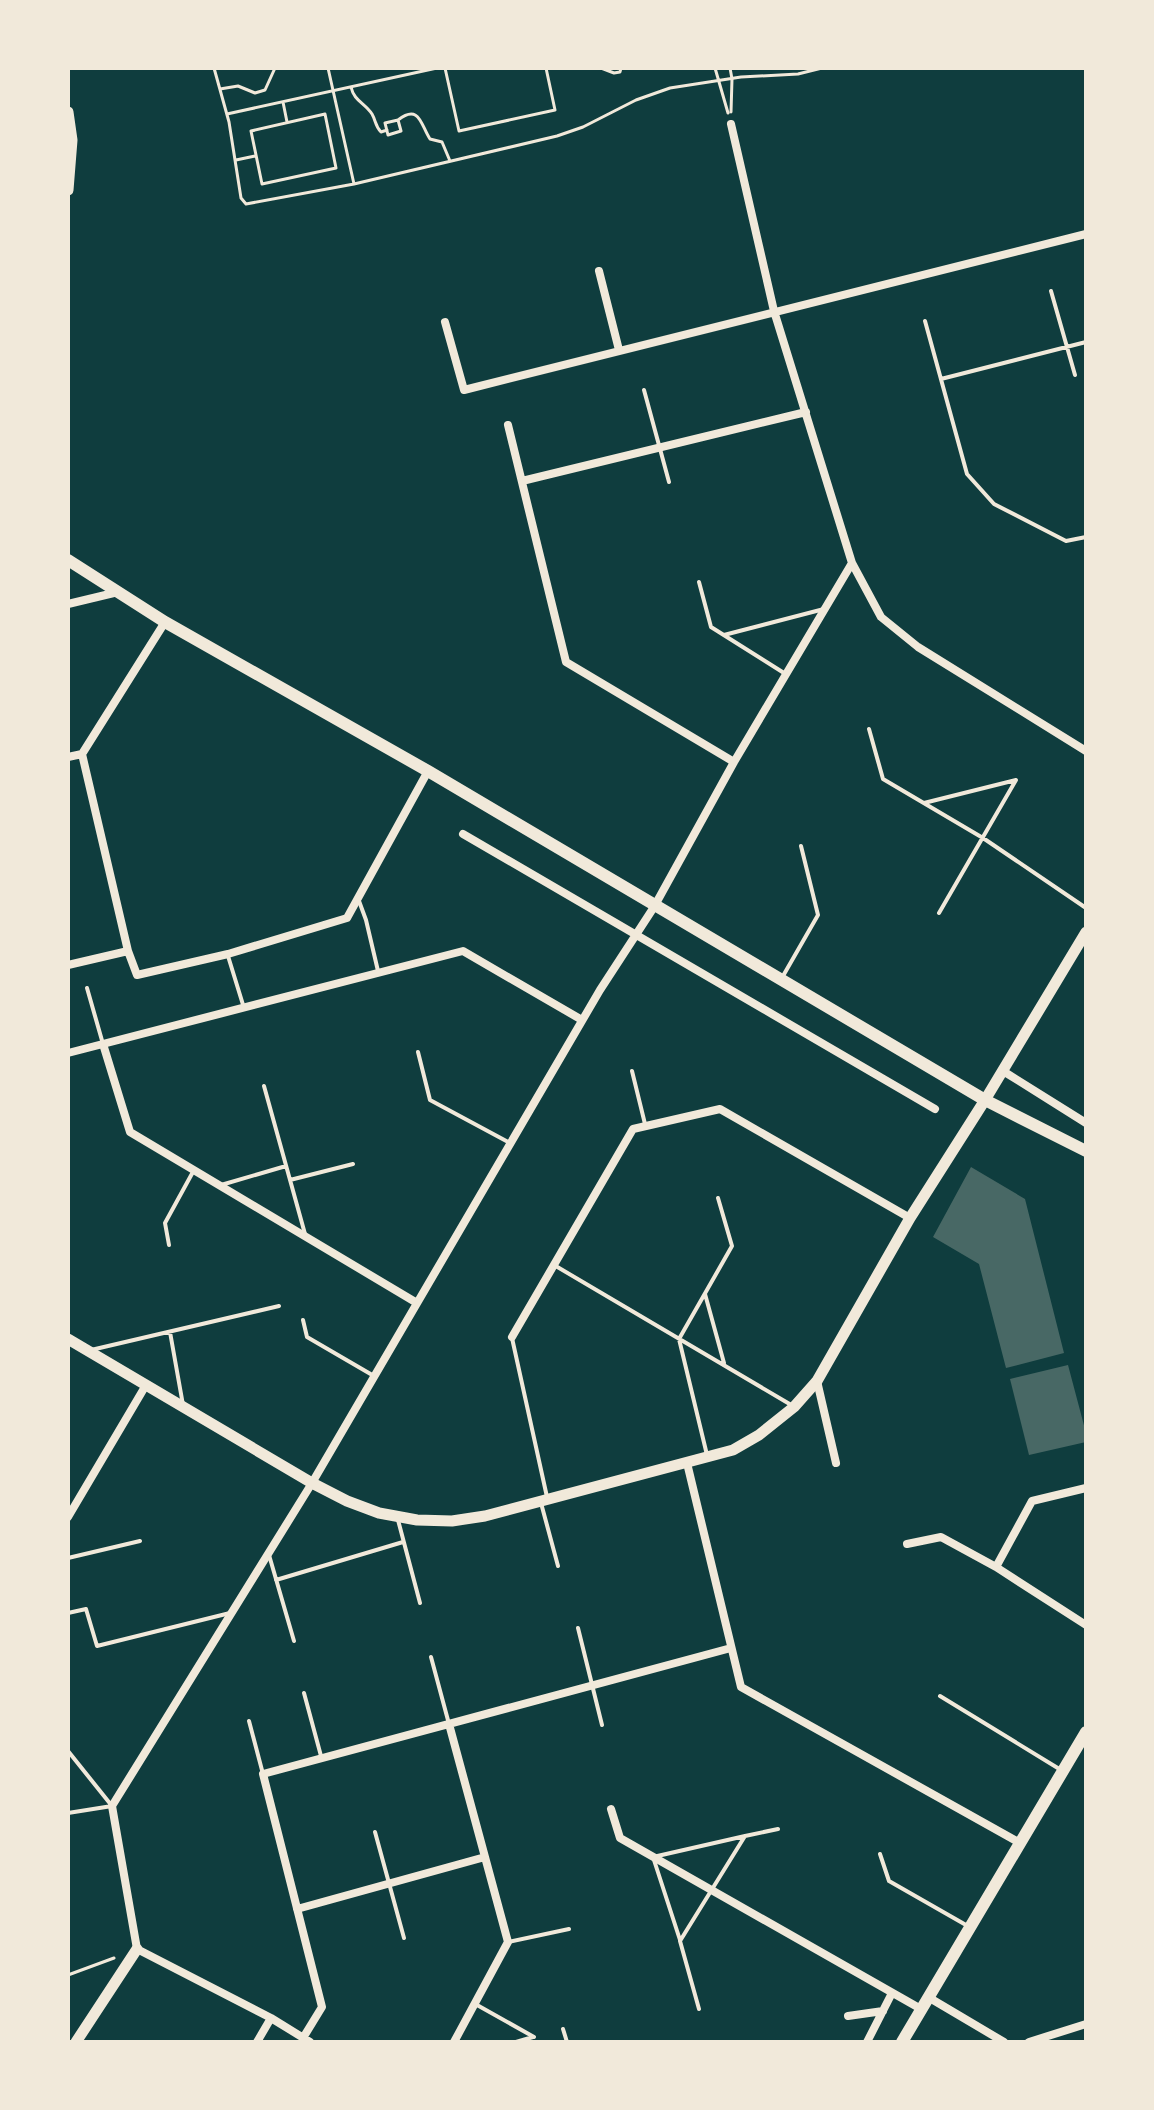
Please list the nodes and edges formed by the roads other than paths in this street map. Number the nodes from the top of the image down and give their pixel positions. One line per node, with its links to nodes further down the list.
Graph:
1 (68, 112): 3 (street)
2 (731, 124): 7 (street)
3 (68, 190)
4 (1086, 234): 7 (street)
5 (599, 271): 12 (street)
6 (1051, 291): 11 (lane)
7 (774, 311): 12 (street); 16 (street)
8 (925, 321): 14 (lane)
9 (445, 322): 12 (street)
10 (1086, 342): 11 (lane)
11 (1067, 347): 13 (lane); 14 (lane)
12 (619, 350)
13 (1075, 375)
14 (940, 379): 21 (lane)
15 (644, 390): 18 (lane)
16 (806, 412): 18 (street); 23 (street)
17 (508, 425): 19 (street)
18 (660, 446): 19 (street); 20 (lane)
19 (522, 481): 35 (street)
20 (669, 482)
21 (1086, 537)
22 (68, 560): 25 (main road)
23 (852, 563): 27 (street); 32 (street)
24 (699, 582): 29 (lane)
25 (118, 592): 26 (street); 28 (main road)
26 (68, 604)
27 (826, 608): 29 (lane); 30 (street)
28 (165, 622): 33 (street); 36 (main road)
29 (724, 635): 30 (lane)
30 (786, 675): 35 (street)
31 (869, 729): 37 (lane)
32 (1086, 751)
33 (82, 754): 34 (street); 47 (street)
34 (68, 757)
35 (734, 762): 42 (street)
36 (428, 771): 41 (street); 42 (main road)
37 (924, 803): 39 (lane); 39 (lane)
38 (463, 834): 46 (street)
39 (983, 838): 43 (lane); 44 (lane)
40 (801, 846): 51 (lane)
41 (358, 898): 48 (street); 50 (lane)
42 (654, 907): 46 (street); 51 (main road)
43 (1086, 908)
44 (939, 913)
45 (1086, 932): 59 (street)
46 (636, 934): 54 (street); 62 (street)
47 (128, 951): 48 (street); 49 (street)
48 (228, 954): 53 (lane)
49 (68, 965)
50 (378, 971): 53 (street); 54 (street)
51 (781, 979): 61 (main road)
52 (87, 988): 55 (lane)
53 (244, 1008): 55 (street)
54 (582, 1020): 65 (street)
55 (103, 1044): 57 (street); 69 (street)
56 (418, 1052): 65 (lane)
57 (68, 1053)
58 (632, 1071): 64 (lane)
59 (1003, 1071): 61 (street); 63 (street)
60 (264, 1086): 68 (lane)
61 (985, 1100): 66 (main road); 73 (street)
62 (935, 1109)
63 (1086, 1123)
64 (646, 1126): 73 (street); 76 (street)
65 (510, 1143): 78 (street)
66 (1086, 1151)
67 (353, 1164): 70 (lane)
68 (286, 1166): 70 (lane); 71 (lane)
69 (194, 1170): 71 (street); 75 (lane)
70 (290, 1180): 74 (lane)
71 (221, 1185): 74 (street)
72 (718, 1198): 77 (lane)
73 (910, 1218): 88 (street)
74 (305, 1237): 78 (street)
75 (169, 1245)
76 (554, 1265): 82 (street); 84 (lane)
77 (704, 1294): 84 (lane); 86 (lane)
78 (417, 1303): 87 (street)
79 (279, 1306): 81 (lane)
80 (303, 1320): 87 (lane)
81 (170, 1332): 85 (lane); 91 (lane)
82 (512, 1337): 97 (lane)
83 (68, 1339): 85 (street)
84 (679, 1339): 86 (lane); 92 (lane)
85 (88, 1351): 89 (street)
86 (724, 1365): 90 (lane)
87 (374, 1376): 95 (street)
88 (817, 1381): 90 (street); 94 (street)
89 (146, 1385): 91 (street); 98 (street)
90 (794, 1407): 92 (street)
91 (184, 1408): 95 (street)
92 (708, 1457): 93 (street)
93 (687, 1463): 97 (street); 114 (street)
94 (836, 1463)
95 (312, 1483): 99 (street); 103 (street)
96 (1086, 1488): 106 (street)
97 (544, 1500): 99 (street); 105 (lane)
98 (69, 1513)
99 (397, 1516): 101 (lane)
100 (140, 1541): 104 (lane)
101 (403, 1542): 107 (lane); 108 (lane)
102 (907, 1544): 106 (street)
103 (268, 1553): 107 (lane); 110 (street)
104 (68, 1558)
105 (558, 1566)
106 (996, 1567): 111 (street)
107 (276, 1580): 113 (lane)
108 (420, 1603)
109 (68, 1613): 110 (lane)
110 (232, 1613): 127 (street)
111 (1086, 1625)
112 (578, 1628): 116 (lane)
113 (294, 1641)
114 (731, 1648): 116 (street); 133 (street)
115 (431, 1657): 120 (lane)
116 (593, 1685): 120 (street); 121 (lane)
117 (304, 1693): 124 (lane)
118 (940, 1696): 125 (lane)
119 (249, 1721): 126 (lane)
120 (449, 1724): 124 (street); 135 (street)
121 (602, 1725)
122 (1086, 1732): 125 (main road)
123 (68, 1751): 127 (lane)
124 (322, 1758): 126 (street)
125 (1063, 1771): 133 (main road)
126 (263, 1774): 139 (street)
127 (112, 1806): 129 (lane); 145 (street)
128 (611, 1809): 136 (street)
129 (68, 1813)
130 (778, 1829): 132 (lane)
131 (375, 1832): 137 (lane)
132 (745, 1836): 136 (lane); 138 (lane)
133 (1020, 1843): 140 (main road)
134 (880, 1854): 140 (lane)
135 (485, 1857): 137 (street); 144 (street)
136 (653, 1857): 138 (street); 143 (lane)
137 (390, 1883): 139 (street); 142 (lane)
138 (713, 1891): 143 (lane); 146 (street)
139 (297, 1909): 156 (street)
140 (970, 1927): 147 (main road)
141 (569, 1929): 144 (lane)
142 (404, 1938)
143 (680, 1941): 149 (lane)
144 (508, 1942): 148 (street)
145 (137, 1949): 153 (street); 157 (street)
146 (892, 1993): 150 (street); 151 (street)
147 (928, 1997): 150 (main road); 164 (street)
148 (475, 2004): 159 (street); 160 (lane)
149 (699, 2009)
150 (921, 2009): 163 (main road)
151 (883, 2011): 152 (street); 162 (street)
152 (848, 2016)
153 (271, 2018): 156 (street); 158 (street)
154 (1086, 2024): 165 (street)
155 (563, 2029): 161 (lane)
156 (306, 2040)
157 (76, 2042)
158 (257, 2042)
159 (454, 2042)
160 (516, 2042)
161 (567, 2042)
162 (867, 2042)
163 (902, 2042)
164 (1004, 2042)
165 (1029, 2042)

